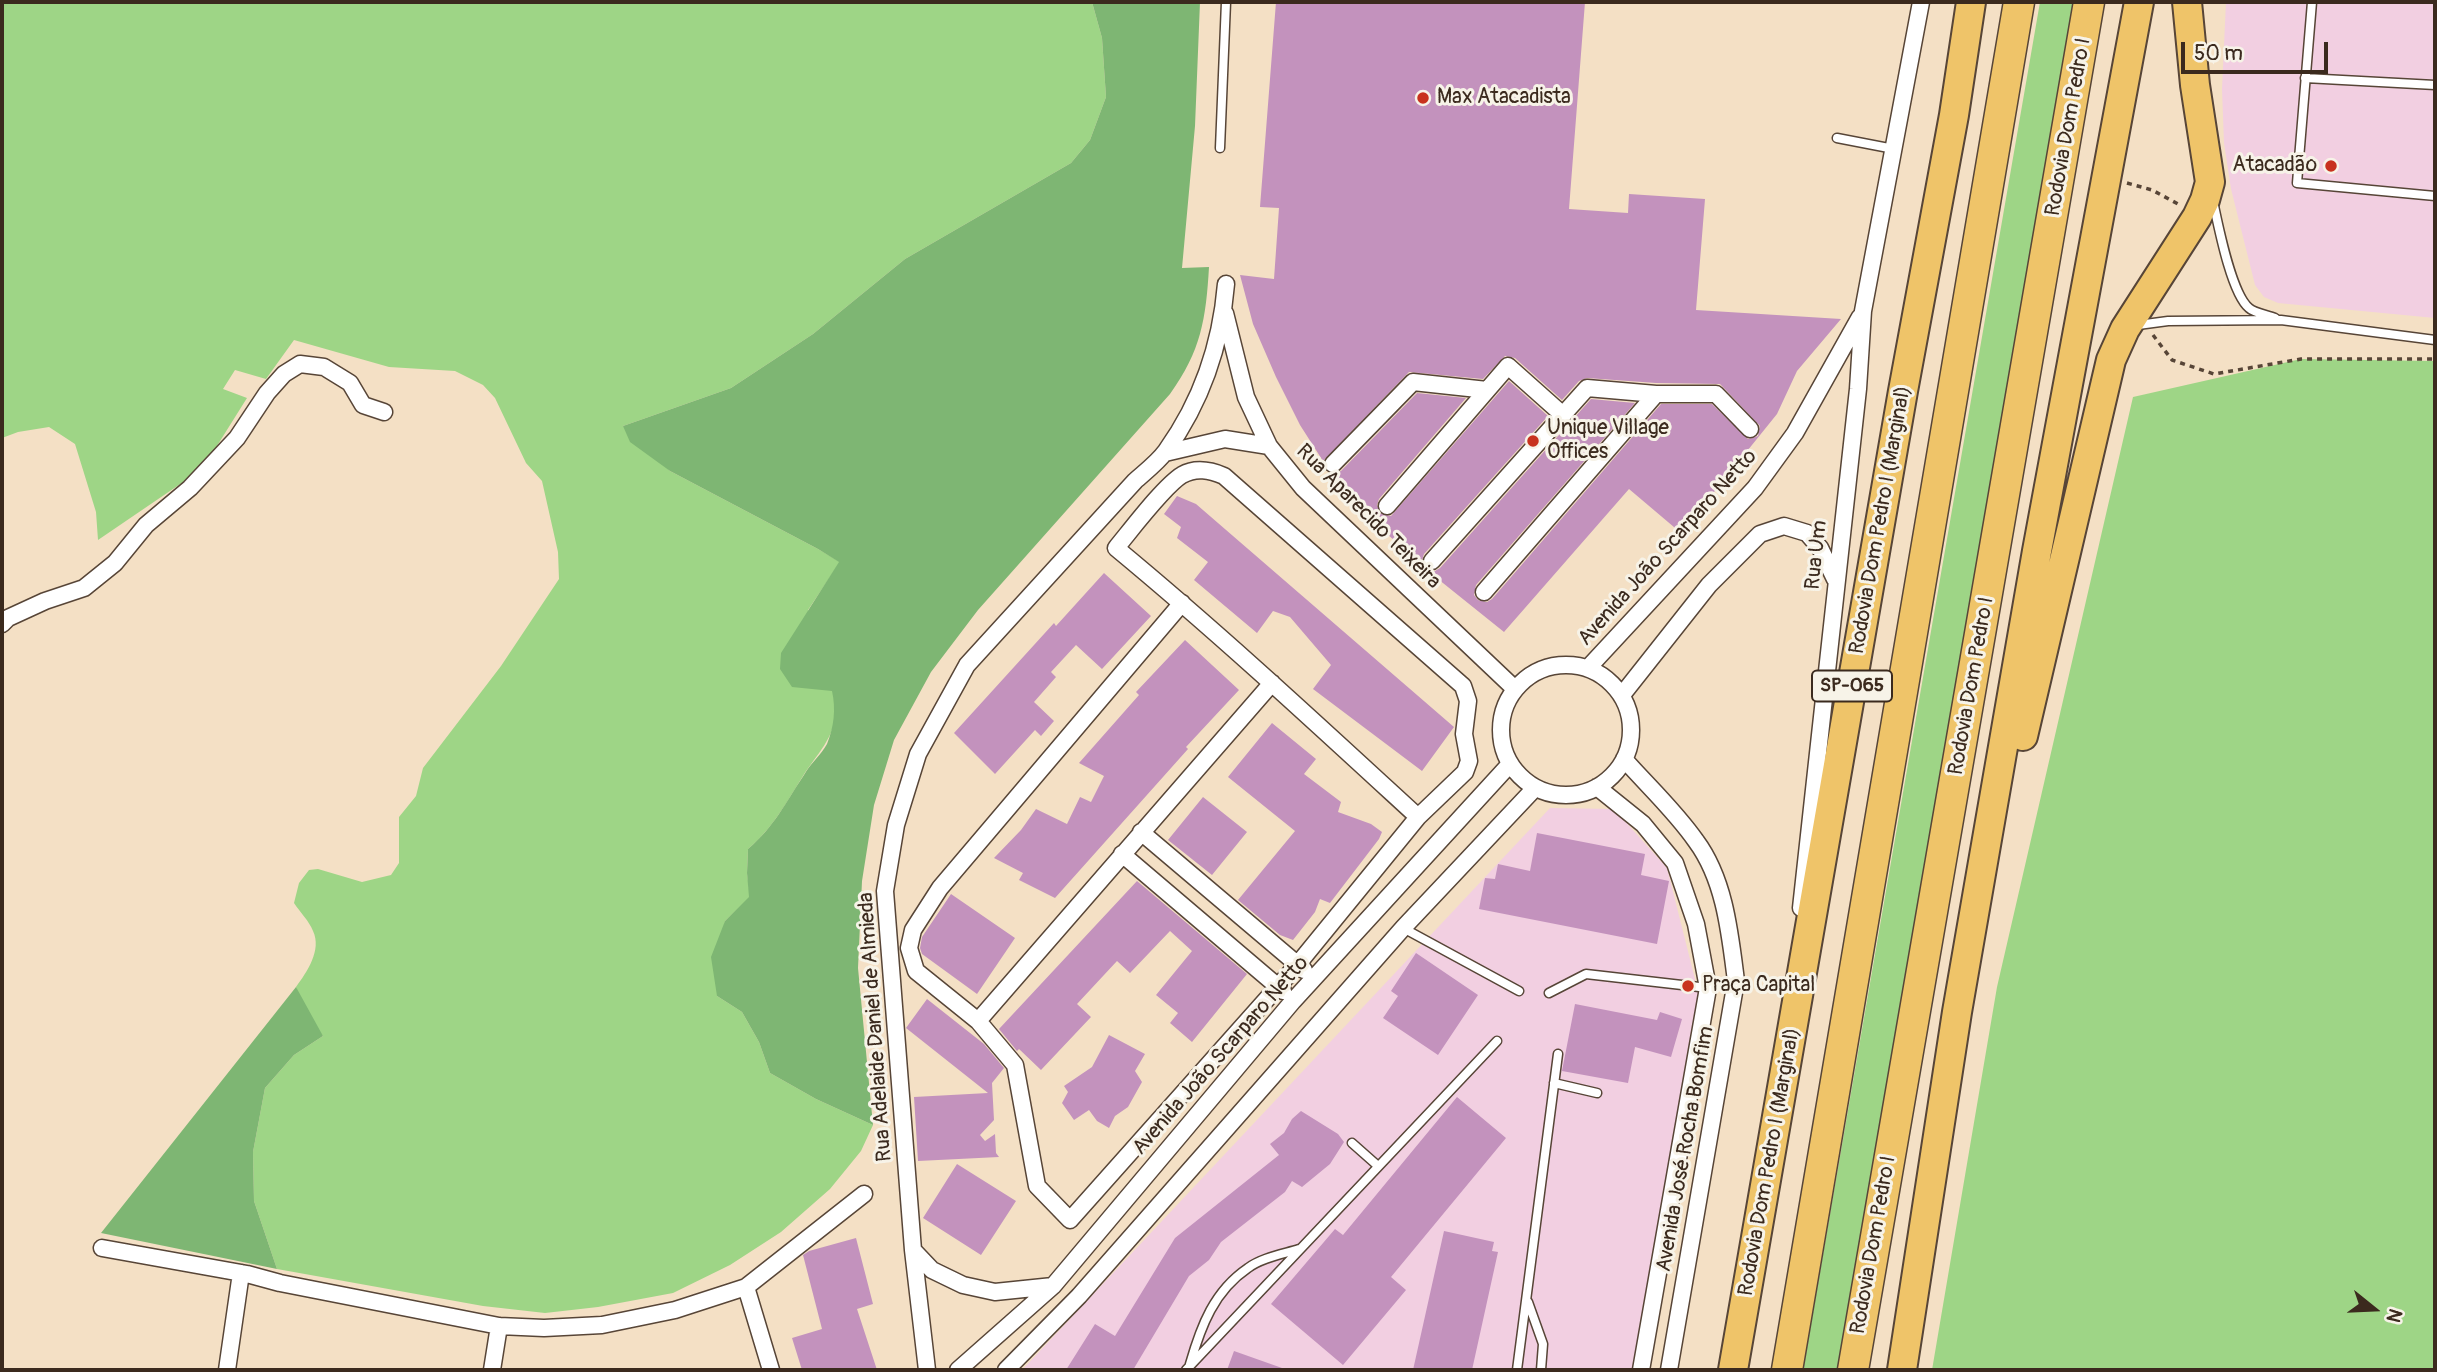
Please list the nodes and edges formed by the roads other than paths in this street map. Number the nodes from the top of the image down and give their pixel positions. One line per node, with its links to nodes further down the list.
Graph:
1 (1226, 2): 12 (lane)
2 (1921, 2): 13 (street, Rua Um)
3 (1971, 2): 61 (highway, Rodovia Dom Pedro I (Marginal) / SP-065)
4 (2019, 2): 85 (highway, SP-065)
5 (2089, 2): 86 (highway, Rodovia Dom Pedro I)
6 (2139, 2): 55 (highway)
7 (2188, 2): 14 (highway)
8 (2312, 2): 9 (lane)
9 (2305, 78): 10 (lane); 15 (lane)
10 (2435, 85)
11 (1837, 138): 13 (lane)
12 (1220, 148)
13 (1894, 149): 18 (street, Rua Um)
14 (2210, 182): 19 (lane); 20 (highway)
15 (2435, 196)
16 (1226, 284): 17 (street, Rua Adelaide Daniel de Almieda)
17 (1224, 307): 27 (street, Rua Aparecido Teixeira); 28 (street, Rua Adelaide Daniel de Almieda)
18 (1863, 311): 32 (street, Rua Um); 36 (street, Avenida João Scarparo Netto)
19 (2281, 320): 20 (lane); 21 (lane)
20 (2136, 326): 55 (highway)
21 (2433, 339)
22 (1488, 390): 25 (street); 29 (street); 30 (street)
23 (1656, 394): 25 (street); 26 (street); 33 (street)
24 (384, 412): 35 (street)
25 (1563, 415): 31 (street)
26 (1750, 429)
27 (1269, 446): 28 (street); 38 (street, Rua Aparecido Teixeira)
28 (1165, 453): 67 (street, Rua Adelaide Daniel de Almieda)
29 (1333, 464)
30 (1387, 506)
31 (1432, 561)
32 (1836, 580): 39 (street); 61 (street, Rua Um)
33 (1484, 592)
34 (1182, 603): 37 (street); 44 (street); 56 (street)
35 (2, 624)
36 (1588, 668): 38 (street); 39 (street)
37 (1272, 683): 44 (street); 45 (street)
38 (1515, 689): 41 (street)
39 (1622, 695): 40 (street)
40 (1624, 759): 42 (street); 83 (street, Avenida José Rocha Bomfim)
41 (1510, 764): 43 (street); 49 (street, Avenida João Scarparo Netto)
42 (1597, 787): 43 (street); 51 (street, Avenida José Rocha Bomfim)
43 (1535, 788): 47 (street)
44 (1418, 817): 48 (street)
45 (1141, 832): 46 (street); 48 (street)
46 (1122, 854): 50 (street); 56 (street)
47 (1403, 928): 52 (lane); 79 (street)
48 (1298, 964): 49 (street); 50 (street)
49 (1312, 980): 54 (street, Avenida João Scarparo Netto)
50 (1277, 985): 54 (street); 56 (street)
51 (1708, 988): 53 (lane); 82 (street, Avenida José Rocha Bomfim)
52 (1519, 991)
53 (1549, 993)
54 (1293, 1001): 69 (street, Avenida João Scarparo Netto)
55 (1957, 1012): 87 (highway)
56 (978, 1021)
57 (1497, 1041): 63 (lane)
58 (1558, 1054): 59 (lane)
59 (1554, 1083): 60 (lane); 71 (lane)
60 (1597, 1093)
61 (1778, 1117): 84 (highway, Rodovia Dom Pedro I (Marginal) / SP-065)
62 (1352, 1143): 63 (lane)
63 (1378, 1166): 66 (lane)
64 (864, 1194): 70 (street)
65 (102, 1248): 68 (street)
66 (1301, 1248): 73 (lane); 73 (lane)
67 (913, 1250): 69 (street); 77 (street, Rua Adelaide Daniel de Almieda)
68 (242, 1273): 72 (street); 74 (street)
69 (1053, 1286): 78 (street, Avenida João Scarparo Netto)
70 (746, 1287): 72 (street); 76 (street)
71 (1527, 1300): 80 (lane); 81 (lane)
72 (499, 1326): 75 (street)
73 (1187, 1368)
74 (227, 1370)
75 (492, 1370)
76 (771, 1370)
77 (927, 1370)
78 (958, 1370)
79 (1006, 1370)
80 (1517, 1370)
81 (1541, 1370)
82 (1641, 1370)
83 (1669, 1370)
84 (1733, 1370)
85 (1787, 1370)
86 (1853, 1370)
87 (1902, 1370)

